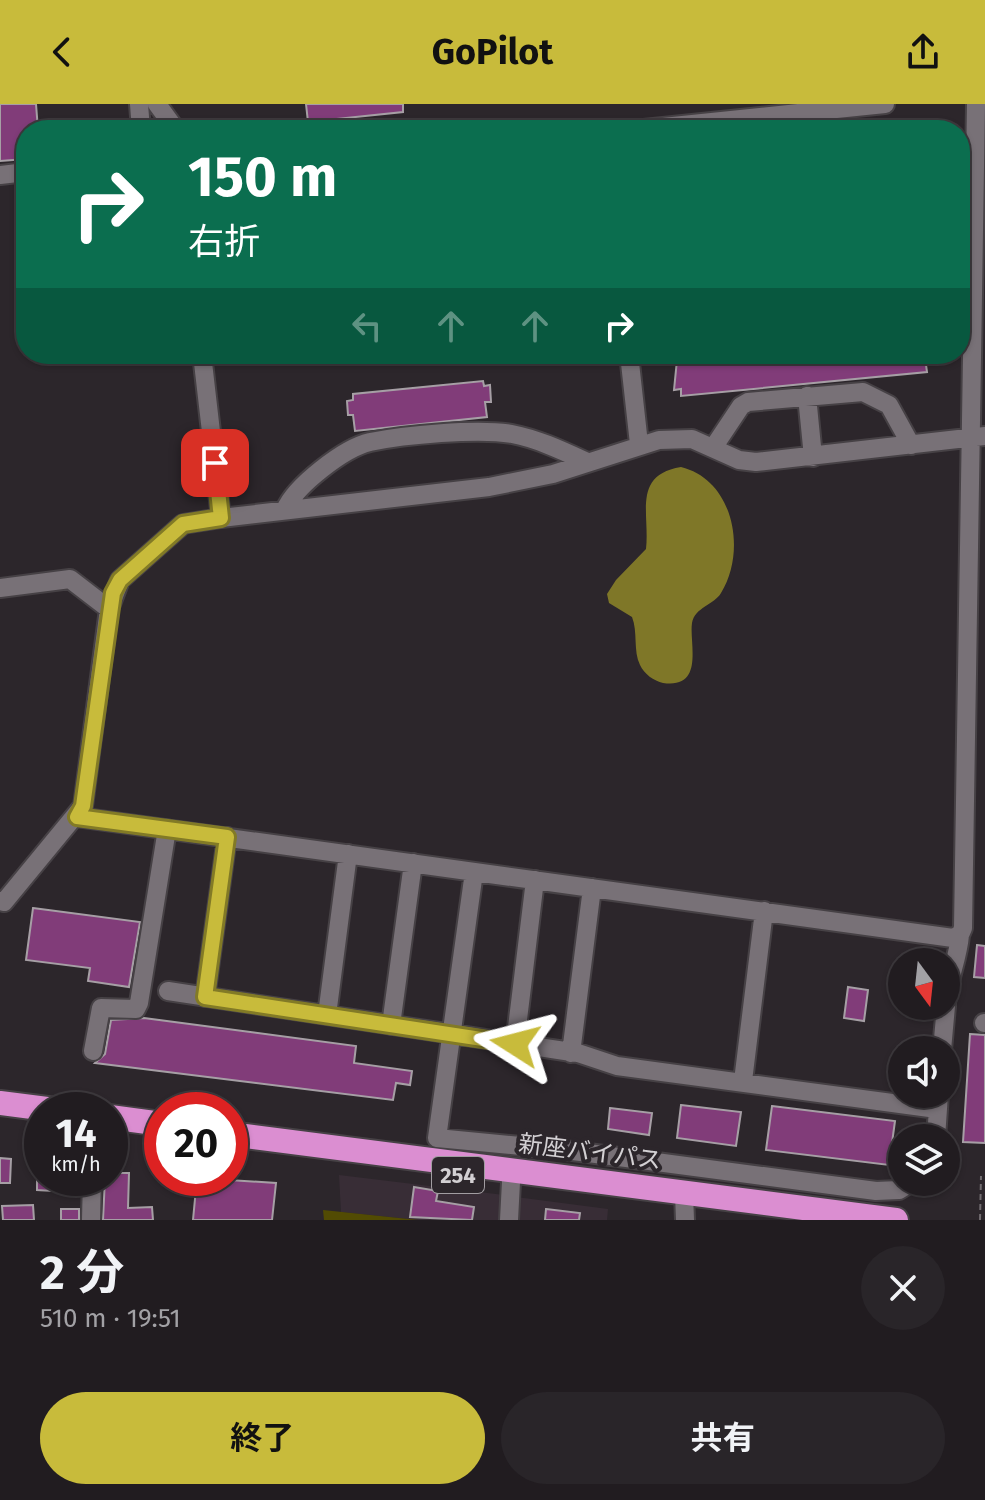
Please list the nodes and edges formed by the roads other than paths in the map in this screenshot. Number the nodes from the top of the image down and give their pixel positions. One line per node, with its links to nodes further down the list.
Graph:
1 (885, 104): 3 (street)
2 (976, 104): 4 (street)
3 (731, 120)
4 (970, 170)
5 (970, 309): 6 (street)
6 (979, 327): 10 (street)
7 (203, 364): 18 (street)
8 (630, 364): 11 (street)
9 (807, 396): 12 (street); 13 (street); 14 (street)
10 (978, 436): 12 (street); 16 (street)
11 (639, 444): 13 (street); 15 (street)
12 (911, 445): 14 (street)
13 (713, 448): 14 (street)
14 (813, 457)
15 (587, 462): 17 (street); 17 (street)
16 (978, 506): 31 (street)
17 (285, 510): 18 (street)
18 (221, 518): 20 (street)
19 (0, 588): 20 (street)
20 (109, 609): 21 (street)
21 (77, 817): 22 (street); 29 (street)
22 (167, 829): 23 (street); 39 (street)
23 (227, 837): 24 (street); 34 (street)
24 (348, 854): 25 (street); 35 (street)
25 (413, 863): 26 (street); 36 (street)
26 (474, 872): 27 (street); 37 (street)
27 (535, 880): 28 (street); 38 (street)
28 (592, 888): 30 (street); 40 (street)
29 (1, 903)
30 (764, 911): 31 (street); 41 (street)
31 (960, 935): 32 (street)
32 (959, 948)
33 (168, 991): 34 (street)
34 (205, 997): 35 (street)
35 (327, 1015): 36 (street)
36 (391, 1025): 37 (street)
37 (451, 1034): 38 (street); 50 (street)
38 (515, 1044): 40 (street)
39 (93, 1051)
40 (571, 1053): 41 (street)
41 (743, 1081): 42 (street)
42 (888, 1097)
43 (0, 1103): 44 (highway)
44 (24, 1106)
45 (0, 1118): 46 (highway)
46 (24, 1122)
47 (248, 1137): 52 (highway, 新座バイパス / 254)
48 (248, 1150): 49 (highway, 新座バイパス / 254)
49 (511, 1182): 52 (highway, 新座バイパス / 254); 54 (street)
50 (888, 1190)
51 (92, 1196): 53 (street)
52 (685, 1206): 55 (highway, 新座バイパス / 254); 56 (highway, 新座バイパス / 254)
53 (91, 1220)
54 (509, 1220)
55 (792, 1220)
56 (896, 1220)

